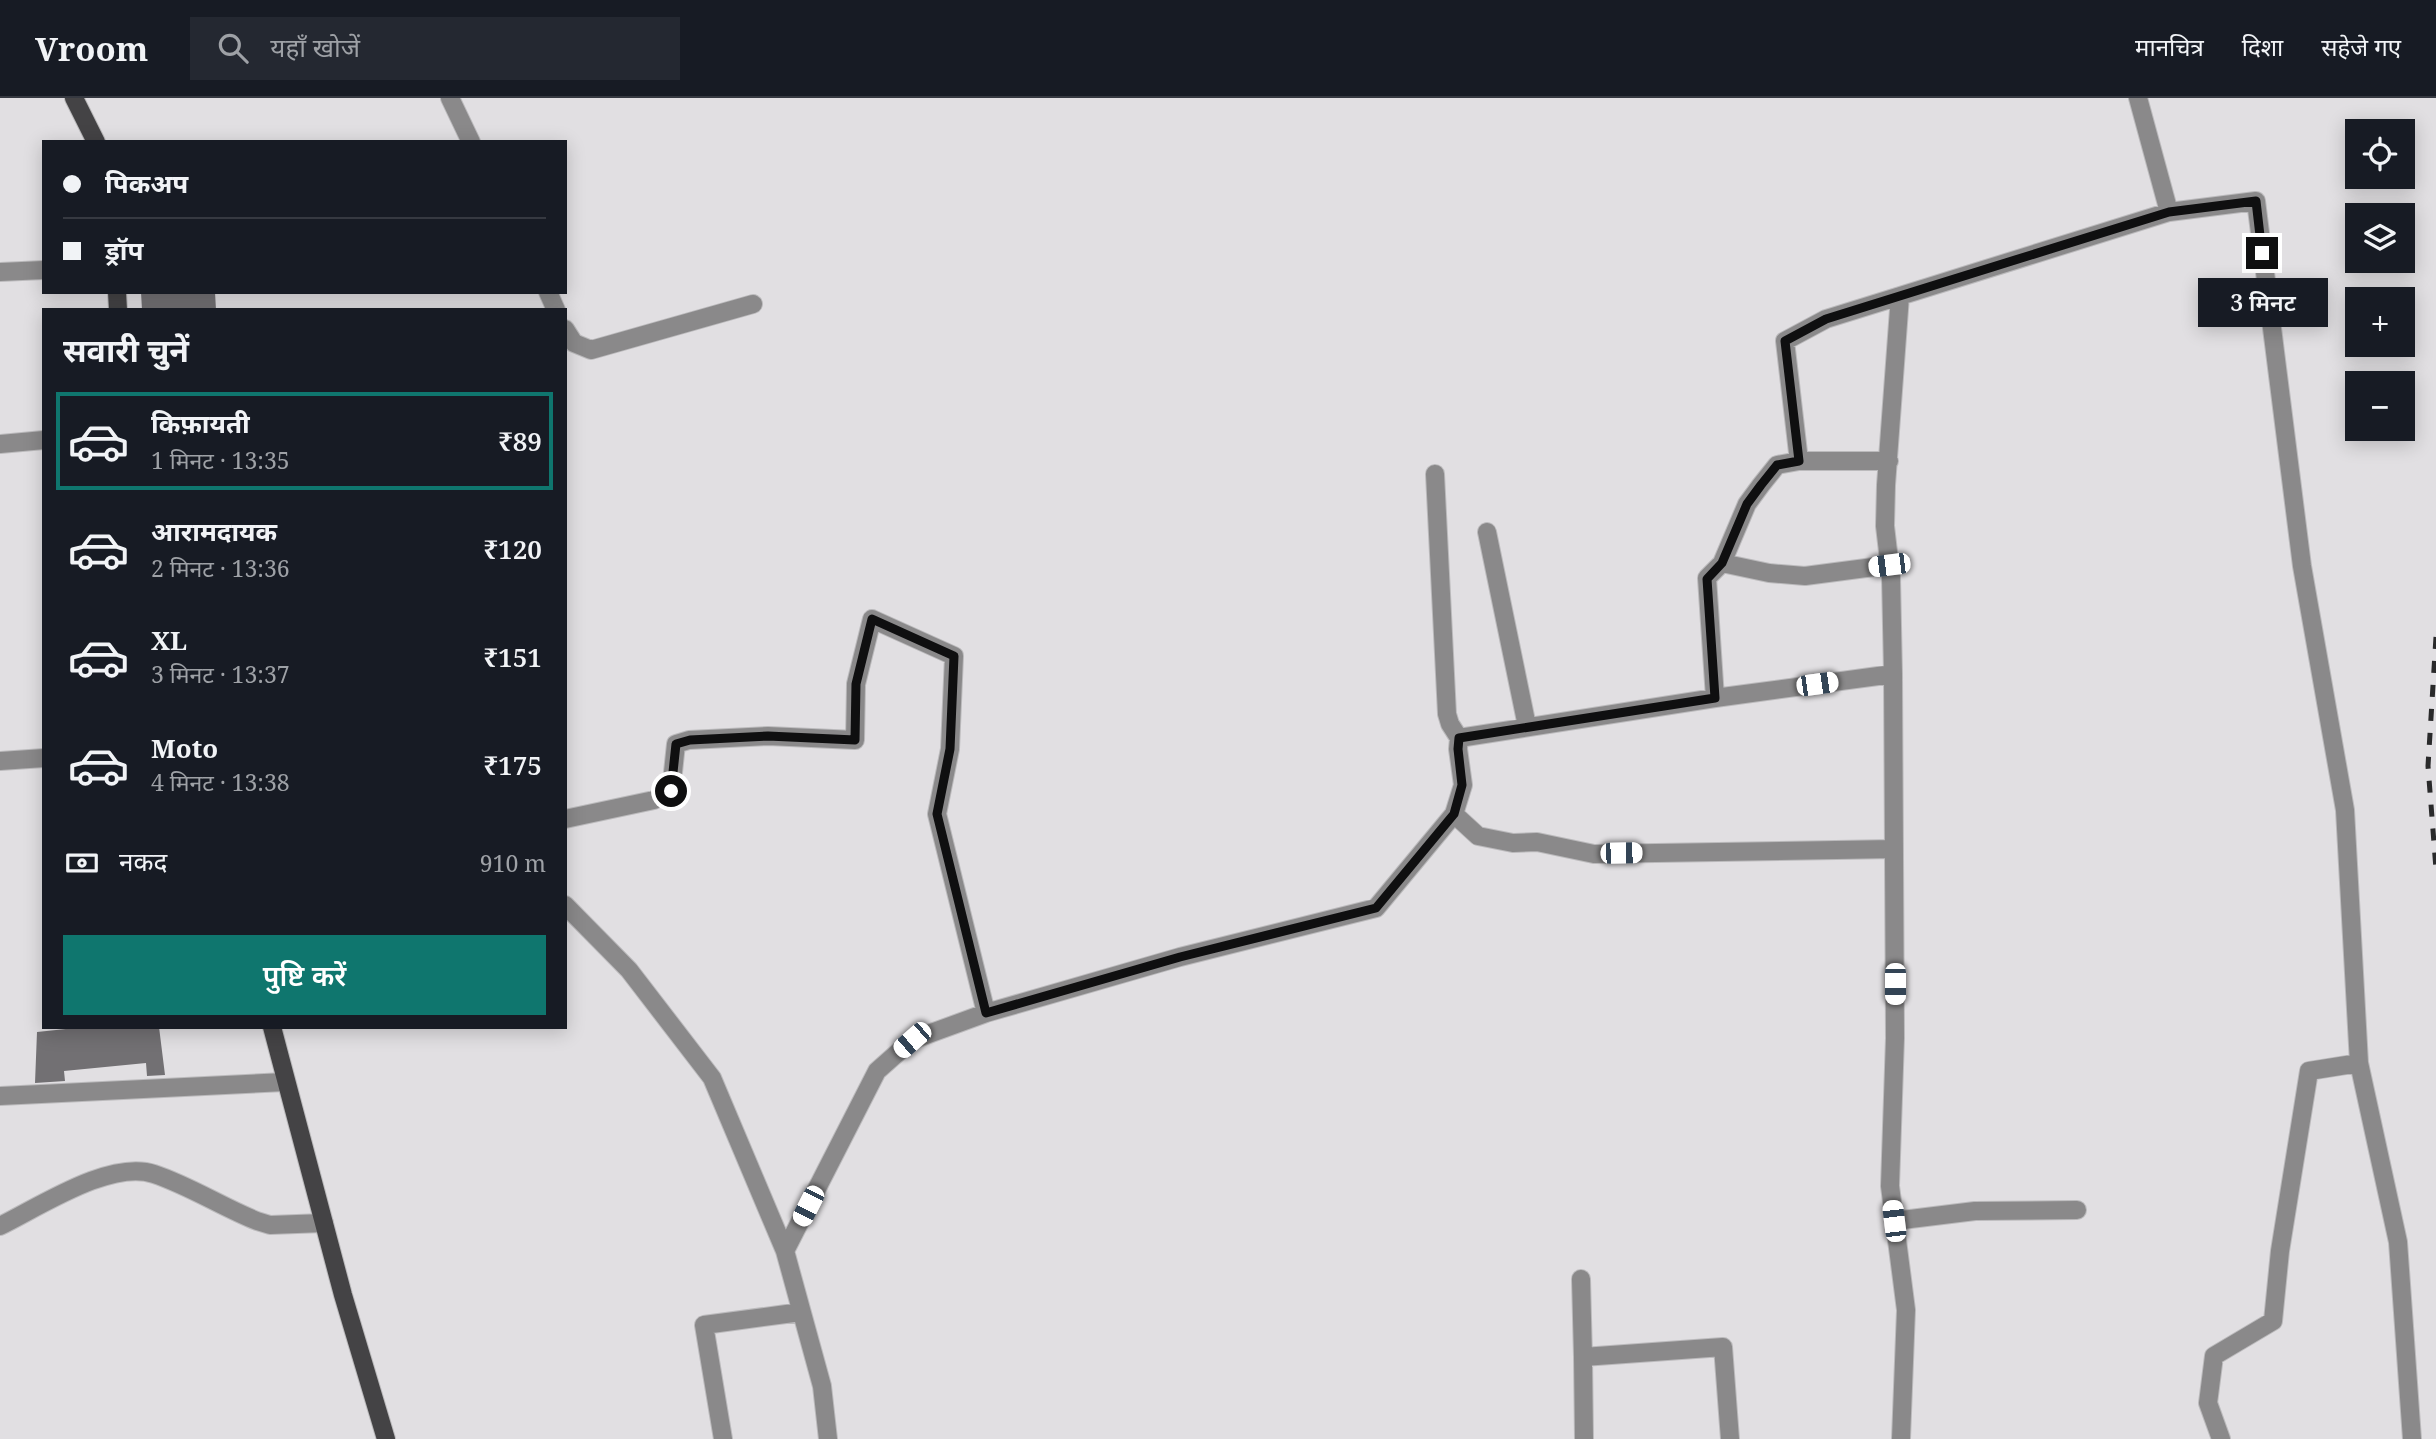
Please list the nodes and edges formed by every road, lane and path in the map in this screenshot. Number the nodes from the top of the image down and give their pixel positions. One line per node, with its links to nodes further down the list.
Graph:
1 (74, 98): 4 (main road)
2 (450, 98): 5 (street)
3 (2138, 98): 6 (street)
4 (95, 140)
5 (470, 140)
6 (2169, 212): 9 (street); 32 (street)
7 (42, 270): 8 (street)
8 (0, 272)
9 (1900, 296): 14 (street); 15 (street)
10 (753, 304): 11 (street)
11 (567, 332)
12 (42, 440): 13 (street)
13 (0, 444)
14 (1799, 461): 15 (street); 18 (street)
15 (1889, 461): 19 (street)
16 (1435, 474): 23 (street)
17 (1487, 532): 22 (street)
18 (1722, 563): 19 (street); 21 (street)
19 (1889, 565): 20 (street)
20 (1893, 674): 21 (street); 28 (street)
21 (1715, 698): 22 (street)
22 (1527, 726): 23 (street)
23 (1459, 738): 26 (street)
24 (42, 758): 25 (street)
25 (0, 761)
26 (1454, 814): 28 (street); 30 (street)
27 (567, 819): 30 (street)
28 (1894, 849): 36 (street)
29 (567, 907): 39 (street)
30 (986, 1013): 39 (street)
31 (272, 1029): 33 (main road)
32 (2358, 1063): 49 (street); 50 (street)
33 (285, 1082): 34 (street); 37 (main road)
34 (0, 1096)
35 (2077, 1210): 36 (street)
36 (1894, 1221): 48 (street)
37 (324, 1223): 38 (street); 43 (main road)
38 (0, 1226)
39 (785, 1251): 41 (street)
40 (1581, 1279): 42 (street)
41 (802, 1312): 44 (street); 45 (street)
42 (1583, 1357): 46 (street); 47 (street)
43 (386, 1439)
44 (723, 1439)
45 (828, 1439)
46 (1584, 1439)
47 (1730, 1439)
48 (1901, 1439)
49 (2221, 1439)
50 (2412, 1439)

